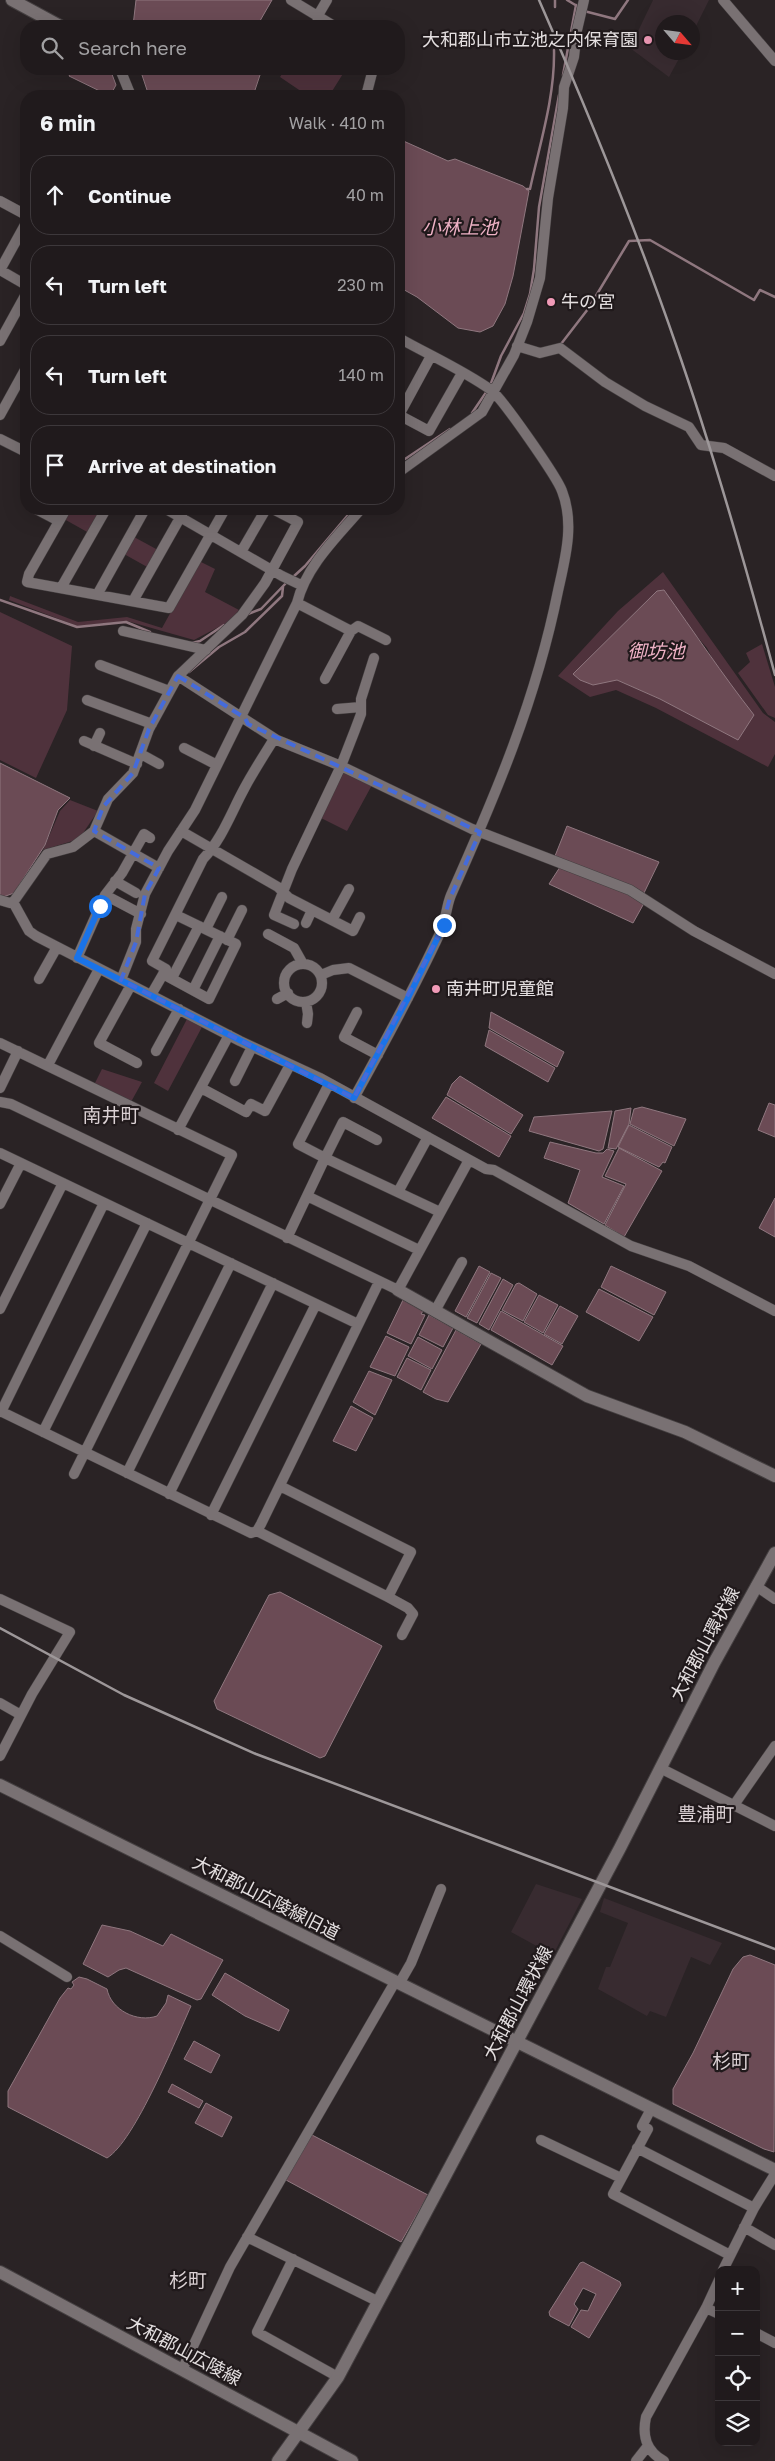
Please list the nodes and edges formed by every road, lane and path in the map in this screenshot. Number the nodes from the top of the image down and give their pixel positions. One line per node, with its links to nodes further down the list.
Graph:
1 (12, 0): 7 (main road)
2 (291, 0): 6 (street)
3 (327, 0): 6 (street)
4 (723, 0): 9 (street)
5 (582, 6): 21 (street)
6 (317, 17): 8 (street)
7 (49, 20)
8 (323, 20)
9 (775, 61)
10 (122, 75): 12 (street)
11 (371, 75): 13 (street)
12 (129, 90)
13 (368, 90)
14 (0, 201): 15 (street)
15 (20, 211)
16 (20, 234): 17 (street)
17 (20, 282)
18 (20, 305): 19 (street)
19 (0, 341)
20 (405, 343): 22 (street)
21 (517, 346): 25 (street); 32 (street)
22 (432, 356): 23 (street); 26 (street)
23 (462, 373): 25 (street); 28 (street)
24 (20, 379): 27 (street)
25 (491, 390): 31 (street); 78 (street)
26 (405, 404)
27 (0, 416)
28 (405, 418)
29 (0, 439): 30 (street)
30 (20, 449)
31 (405, 467)
32 (775, 476)
33 (48, 515): 43 (street)
34 (62, 515): 43 (street)
35 (103, 515): 48 (street)
36 (142, 515): 49 (street)
37 (182, 515): 50 (street)
38 (186, 515): 44 (street)
39 (222, 515): 44 (street)
40 (263, 515): 45 (street)
41 (285, 515): 46 (street)
42 (356, 515): 47 (street)
43 (59, 521): 48 (street)
44 (211, 534): 45 (street); 50 (street)
45 (241, 552): 46 (street)
46 (271, 570): 47 (street); 55 (street)
47 (299, 584): 51 (street)
48 (61, 588): 49 (street)
49 (97, 595): 50 (street)
50 (133, 601)
51 (297, 603): 53 (street); 64 (street)
52 (123, 631): 55 (street)
53 (351, 631): 54 (street); 59 (street)
54 (386, 640)
55 (206, 650): 58 (street)
56 (374, 658): 62 (street)
57 (100, 665): 60 (street)
58 (178, 676): 60 (street); 64 (street)
59 (325, 679)
60 (169, 691): 65 (street)
61 (87, 700): 65 (street)
62 (361, 707): 63 (street); 75 (street)
63 (336, 709)
64 (241, 715): 67 (street); 74 (street)
65 (152, 724): 71 (street)
66 (100, 733): 69 (street)
67 (274, 738): 75 (street); 80 (street)
68 (84, 742): 69 (street)
69 (94, 746): 72 (street)
70 (184, 748): 74 (street)
71 (141, 754): 72 (street); 73 (street)
72 (137, 764): 76 (street)
73 (159, 764)
74 (217, 765): 77 (street)
75 (341, 766): 78 (street); 86 (street)
76 (94, 831): 81 (street); 90 (street)
77 (181, 831): 80 (street); 82 (street)
78 (480, 832): 106 (street); 114 (street)
79 (150, 838): 81 (street)
80 (213, 849): 86 (street); 94 (street)
81 (133, 853): 82 (street); 83 (street)
82 (159, 868): 93 (street)
83 (115, 881): 85 (street); 87 (street)
84 (349, 889): 96 (street)
85 (136, 893)
86 (284, 893): 92 (street); 98 (street)
87 (105, 895): 93 (street); 103 (street)
88 (222, 897): 99 (street)
89 (0, 900): 90 (street)
90 (12, 902): 102 (street)
91 (242, 910): 101 (street)
92 (312, 910): 96 (street); 97 (street)
93 (141, 914): 110 (street)
94 (176, 915): 99 (street); 108 (street)
95 (360, 917): 96 (street)
96 (332, 920)
97 (306, 923)
98 (294, 924)
99 (202, 927): 101 (street); 108 (street)
100 (268, 934): 104 (street)
101 (224, 938): 111 (street); 111 (street)
102 (57, 947): 103 (street); 109 (street)
103 (77, 958): 105 (street)
104 (303, 964): 107 (street); 112 (street)
105 (99, 969): 110 (street); 127 (street)
106 (775, 974)
107 (321, 975): 114 (street); 116 (street)
108 (167, 976): 111 (street); 113 (street)
109 (39, 979)
110 (126, 983): 113 (street); 126 (street)
111 (193, 990)
112 (288, 993): 115 (street); 116 (street)
113 (151, 995): 117 (street)
114 (408, 998): 125 (street)
115 (277, 999)
116 (306, 1002): 119 (street)
117 (178, 1010): 120 (street); 124 (street)
118 (357, 1012): 125 (street)
119 (307, 1023)
120 (229, 1035): 122 (street); 132 (street)
121 (0, 1043): 123 (street)
122 (252, 1047): 128 (street); 129 (street)
123 (18, 1051): 127 (street); 131 (street)
124 (156, 1051)
125 (378, 1055): 133 (street)
126 (136, 1063)
127 (48, 1065): 135 (street)
128 (290, 1065): 130 (street); 132 (street)
129 (235, 1081)
130 (330, 1084): 133 (street); 139 (street)
131 (0, 1088)
132 (201, 1088): 135 (street)
133 (354, 1098): 136 (street)
134 (0, 1102): 145 (street)
135 (178, 1130): 145 (street)
136 (428, 1137): 140 (street); 143 (street)
137 (377, 1140): 139 (street)
138 (0, 1153): 141 (street)
139 (325, 1158): 143 (street); 144 (street)
140 (469, 1160): 148 (street); 161 (street)
141 (21, 1163): 142 (street); 147 (street)
142 (63, 1183): 146 (street); 159 (street)
143 (398, 1192): 148 (street)
144 (307, 1196): 150 (street); 152 (street)
145 (210, 1200): 150 (street); 151 (street)
146 (104, 1203): 149 (street); 163 (street)
147 (0, 1204)
148 (440, 1212): 152 (street)
149 (147, 1223): 151 (street); 164 (street)
150 (287, 1238): 155 (street)
151 (188, 1243): 154 (street); 165 (street)
152 (419, 1250): 157 (street)
153 (462, 1262): 160 (street)
154 (231, 1263): 156 (street); 166 (street)
155 (379, 1282): 157 (street); 162 (street)
156 (273, 1283): 158 (street); 170 (street)
157 (398, 1290): 160 (main road)
158 (316, 1304): 162 (street); 171 (street)
159 (0, 1309)
160 (435, 1310): 168 (main road)
161 (775, 1312)
162 (358, 1324): 169 (street)
163 (1, 1411): 164 (street)
164 (43, 1432): 165 (street)
165 (86, 1452): 166 (street); 167 (street)
166 (127, 1473): 170 (street)
167 (74, 1474)
168 (775, 1476)
169 (280, 1486): 172 (street); 175 (street)
170 (169, 1494): 171 (street)
171 (211, 1515): 172 (street)
172 (257, 1530): 175 (street)
173 (775, 1553): 174 (main road, 大和郡山環状線)
174 (756, 1586): 176 (street); 184 (main road, 大和郡山環状線)
175 (388, 1597): 178 (street)
176 (775, 1598)
177 (0, 1599): 180 (street)
178 (402, 1635)
179 (0, 1703): 180 (street)
180 (21, 1715): 181 (street)
181 (5, 1736): 183 (street)
182 (775, 1746): 186 (street)
183 (0, 1756)
184 (660, 1768): 186 (street); 192 (main road, 大和郡山環状線)
185 (0, 1785): 191 (main road, 大和郡山広陵線旧道)
186 (734, 1804): 187 (street)
187 (775, 1826)
188 (441, 1889): 191 (street)
189 (0, 1936): 190 (street)
190 (67, 1978)
191 (397, 1983): 192 (main road, 大和郡山広陵線旧道); 201 (street)
192 (517, 2043): 193 (main road, 大和郡山広陵線旧道); 208 (main road, 大和郡山環状線)
193 (651, 2109): 195 (street); 196 (main road, 大和郡山広陵線旧道)
194 (541, 2140): 198 (street)
195 (637, 2148): 198 (street); 199 (street)
196 (775, 2170)
197 (775, 2174): 199 (street)
198 (621, 2178): 203 (street)
199 (754, 2208): 200 (street)
200 (744, 2227): 202 (street); 203 (street)
201 (248, 2237): 204 (street); 213 (street)
202 (775, 2244)
203 (730, 2255): 205 (street)
204 (292, 2259): 208 (street); 214 (street)
205 (725, 2266)
206 (0, 2272): 213 (main road, 大和郡山広陵線)
207 (715, 2289): 209 (street)
208 (377, 2301): 214 (main road, 大和郡山環状線)
209 (706, 2308): 210 (street); 216 (street)
210 (715, 2312)
211 (760, 2335): 212 (street)
212 (775, 2343)
213 (182, 2370): 215 (main road, 大和郡山広陵線)
214 (338, 2377): 215 (main road, 大和郡山環状線)
215 (298, 2432): 217 (main road, 大和郡山環状線); 218 (main road, 大和郡山広陵線)
216 (647, 2447): 219 (street); 220 (street)
217 (278, 2461)
218 (352, 2461)
219 (636, 2461)
220 (664, 2461)

